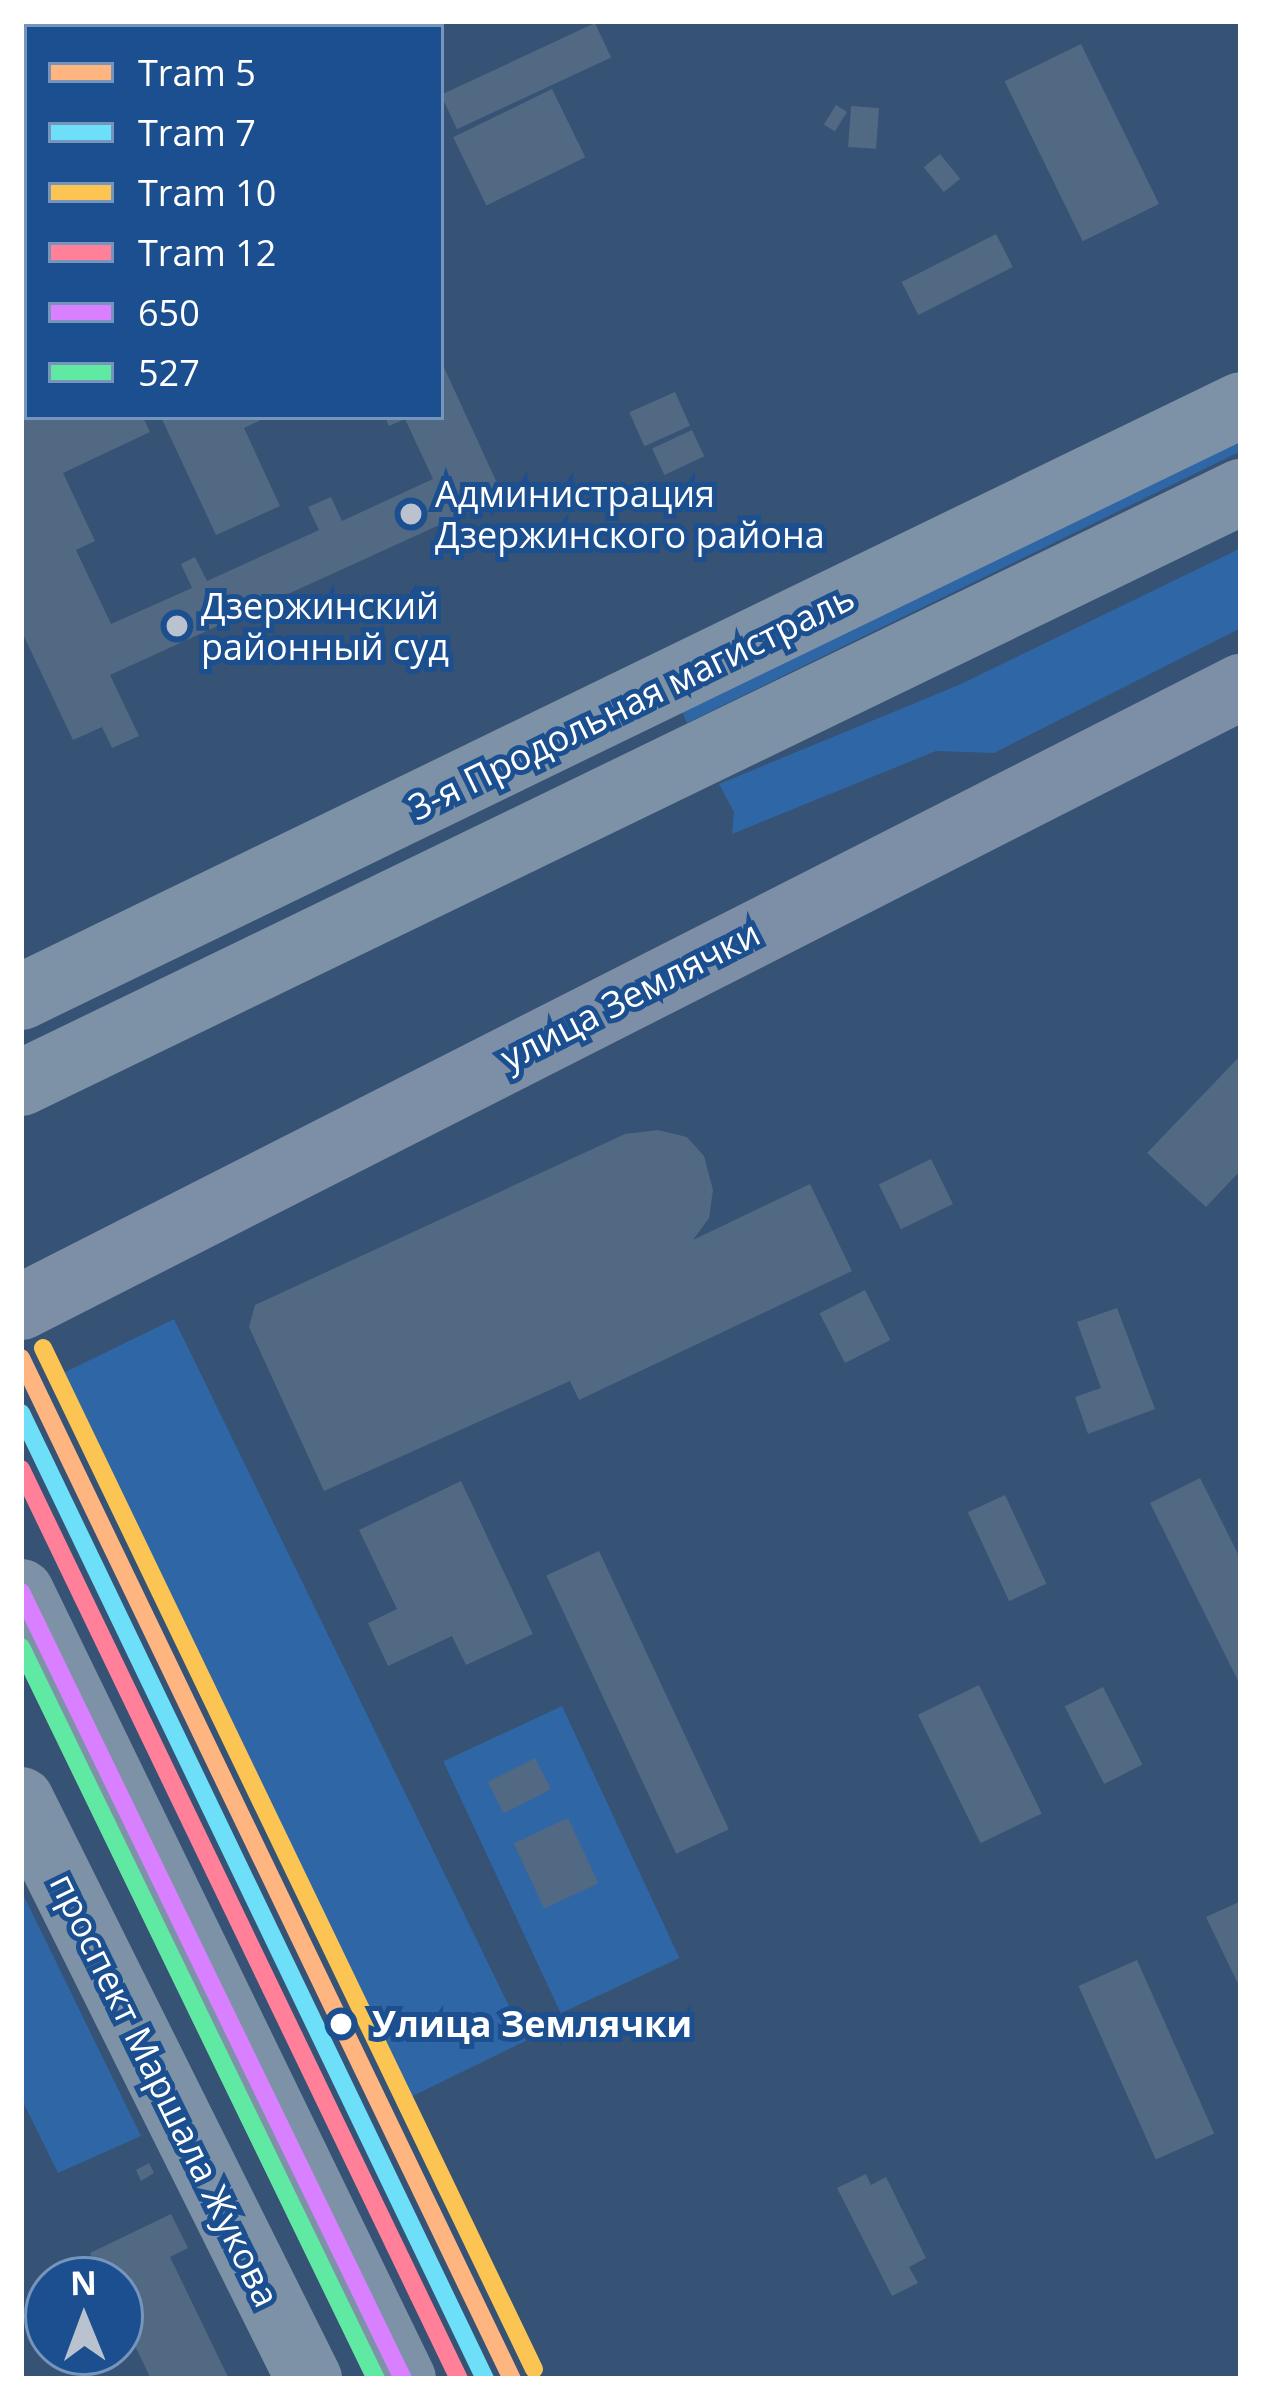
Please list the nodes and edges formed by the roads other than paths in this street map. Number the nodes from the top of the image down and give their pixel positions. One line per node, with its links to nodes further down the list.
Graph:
1 (1241, 405): 4 (highway, 3-я Продольная магистраль)
2 (1241, 491): 5 (highway)
3 (1241, 688): 6 (main road, улица Землячки)
4 (21, 997)
5 (21, 1083)
6 (21, 1307)
7 (21, 1592): 10 (highway)
8 (21, 1800): 9 (highway, проспект Маршала Жукова)
9 (309, 2379)
10 (403, 2379)

